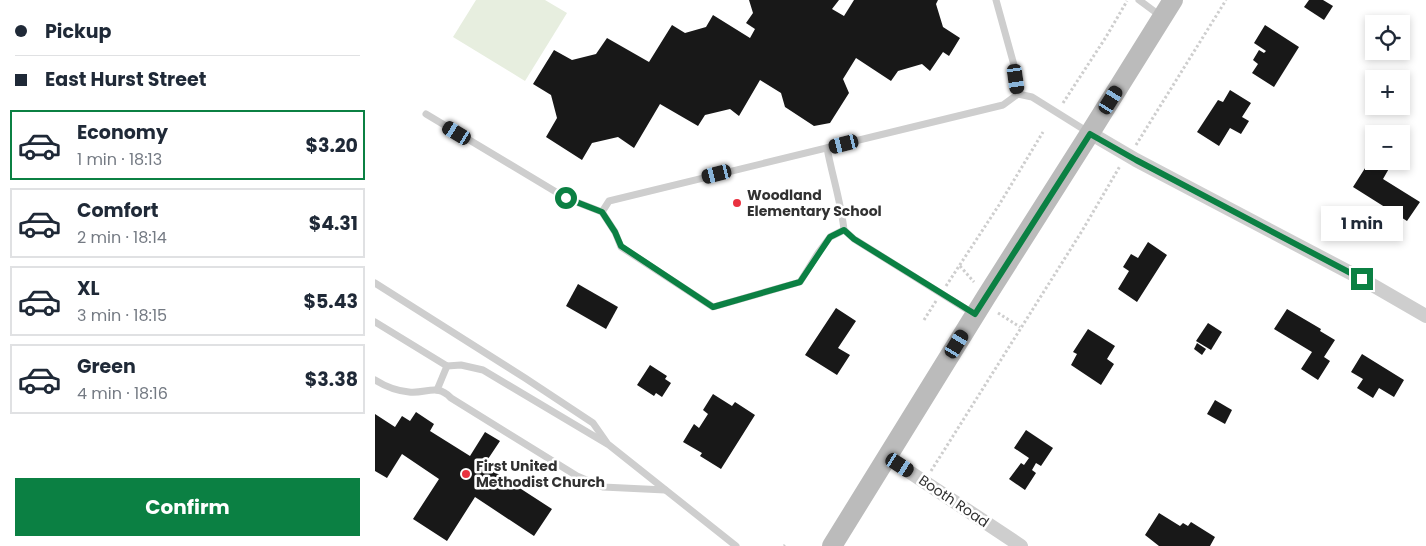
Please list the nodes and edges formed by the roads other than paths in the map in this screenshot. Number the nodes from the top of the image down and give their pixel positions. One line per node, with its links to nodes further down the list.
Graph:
1 (996, 0): 4 (lane)
2 (1139, 0): 3 (lane)
3 (1168, 8): 6 (street)
4 (1018, 94): 6 (lane); 7 (lane)
5 (426, 114): 8 (lane)
6 (1090, 134): 11 (street); 12 (street)
7 (827, 148): 8 (lane); 9 (lane)
8 (602, 212): 9 (lane)
9 (844, 230): 11 (lane)
10 (375, 283): 17 (lane)
11 (975, 314): 18 (street)
12 (1426, 316)
13 (375, 322): 14 (lane)
14 (447, 366): 16 (lane); 17 (lane)
15 (375, 380): 16 (lane)
16 (437, 390): 19 (lane)
17 (609, 445): 19 (lane)
18 (887, 457): 21 (street); 22 (street, Booth Road)
19 (665, 490): 20 (lane)
20 (736, 546)
21 (832, 546)
22 (1021, 546)

